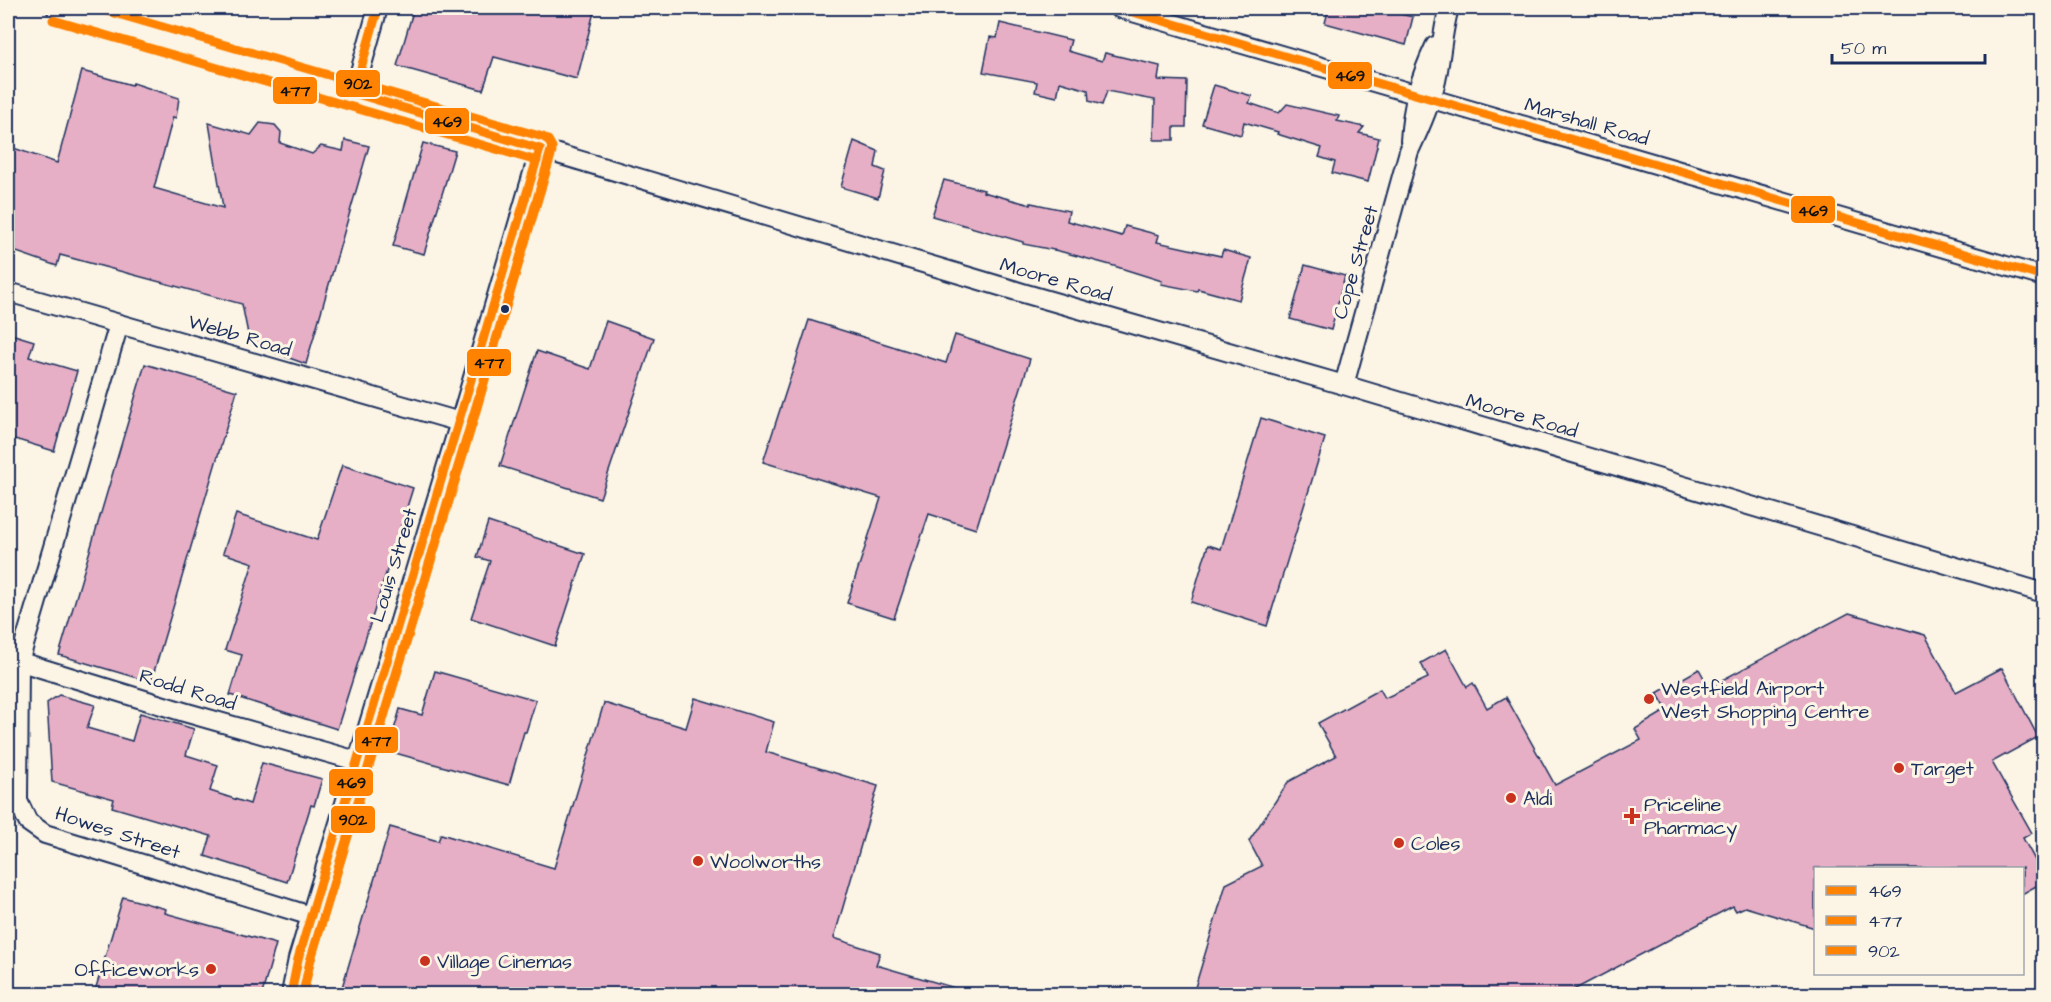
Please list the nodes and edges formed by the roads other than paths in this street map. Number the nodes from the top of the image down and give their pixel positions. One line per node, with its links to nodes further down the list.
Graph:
1 (56, 8): 5 (street, Moore Road)
2 (378, 8): 5 (street)
3 (1119, 8): 6 (street, Marshall Road)
4 (1449, 8): 6 (street, Cope Street)
5 (354, 93): 7 (street, Moore Road)
6 (1424, 96): 8 (street, Marshall Road); 11 (street, Cope Street)
7 (540, 148): 11 (street, Moore Road); 12 (street, Louis Street)
8 (2043, 277)
9 (8, 292): 10 (street, Webb Road)
10 (118, 324): 12 (street, Webb Road); 14 (street, Howes Street)
11 (1344, 385): 13 (street, Moore Road)
12 (460, 422): 15 (street, Louis Street)
13 (2043, 592)
14 (14, 660): 15 (street, Rodd Road); 16 (street, Howes Street)
15 (357, 761): 16 (street, Louis Street)
16 (310, 916): 17 (street, Louis Street)
17 (291, 994)

